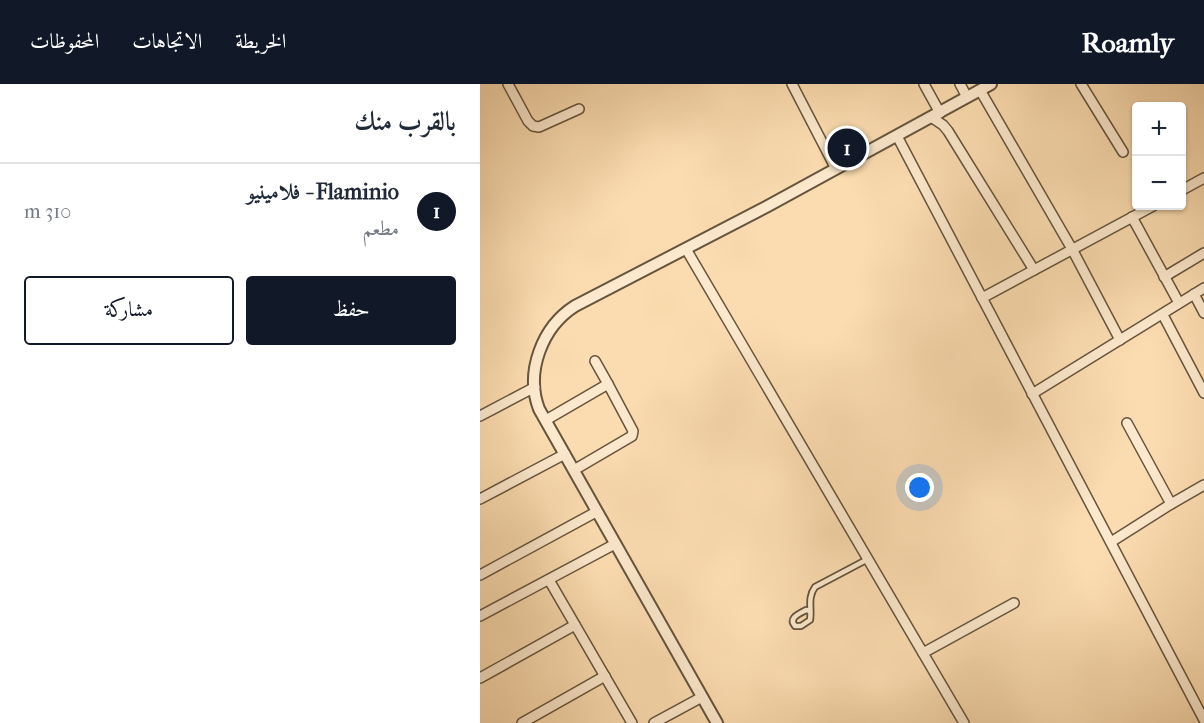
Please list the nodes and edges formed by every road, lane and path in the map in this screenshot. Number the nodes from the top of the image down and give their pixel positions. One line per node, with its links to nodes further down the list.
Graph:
1 (508, 84): 9 (street)
2 (792, 84): 13 (street)
3 (924, 84): 10 (street)
4 (960, 84): 8 (street)
5 (991, 84): 7 (street)
6 (1081, 84): 12 (street)
7 (980, 90): 8 (street); 19 (street)
8 (967, 97): 10 (street)
9 (579, 109)
10 (936, 115): 11 (street); 21 (street)
11 (897, 136): 13 (street); 25 (street)
12 (1123, 152)
13 (836, 169): 18 (street)
14 (1204, 178): 15 (street)
15 (1186, 188)
16 (1145, 210): 17 (street)
17 (1132, 217): 19 (street); 22 (street)
18 (686, 249): 33 (street); 47 (street)
19 (1072, 249): 21 (street); 29 (street)
20 (1204, 253): 22 (street)
21 (1034, 270): 25 (street)
22 (1164, 277): 26 (street)
23 (1204, 288): 24 (street)
24 (1194, 294): 26 (street); 27 (street)
25 (982, 298): 35 (street)
26 (1179, 303): 28 (street)
27 (1204, 313)
28 (1163, 315): 29 (street); 31 (street)
29 (1120, 340): 35 (street)
30 (595, 361): 32 (street)
31 (1201, 381): 34 (street)
32 (608, 384): 37 (street); 40 (street)
33 (535, 387): 36 (street); 37 (street)
34 (1204, 393)
35 (1032, 394): 45 (street)
36 (480, 416)
37 (546, 420): 39 (street)
38 (1128, 423): 43 (street)
39 (565, 454): 40 (street); 42 (street)
40 (574, 470): 44 (street)
41 (1204, 485): 43 (street)
42 (480, 499)
43 (1171, 504): 45 (street)
44 (597, 512): 46 (street); 48 (street)
45 (1111, 542): 58 (street)
46 (615, 544): 49 (street); 57 (street)
47 (868, 559): 51 (lane); 54 (street)
48 (480, 574)
49 (549, 580): 52 (street); 53 (street)
50 (1014, 603): 54 (street)
51 (810, 611)
52 (480, 616)
53 (575, 625): 55 (street); 56 (street)
54 (923, 653): 63 (street)
55 (605, 676): 59 (street); 60 (street)
56 (480, 678)
57 (702, 697): 61 (street); 62 (street)
58 (1204, 720)
59 (522, 723)
60 (633, 723)
61 (654, 723)
62 (717, 723)
63 (964, 723)

